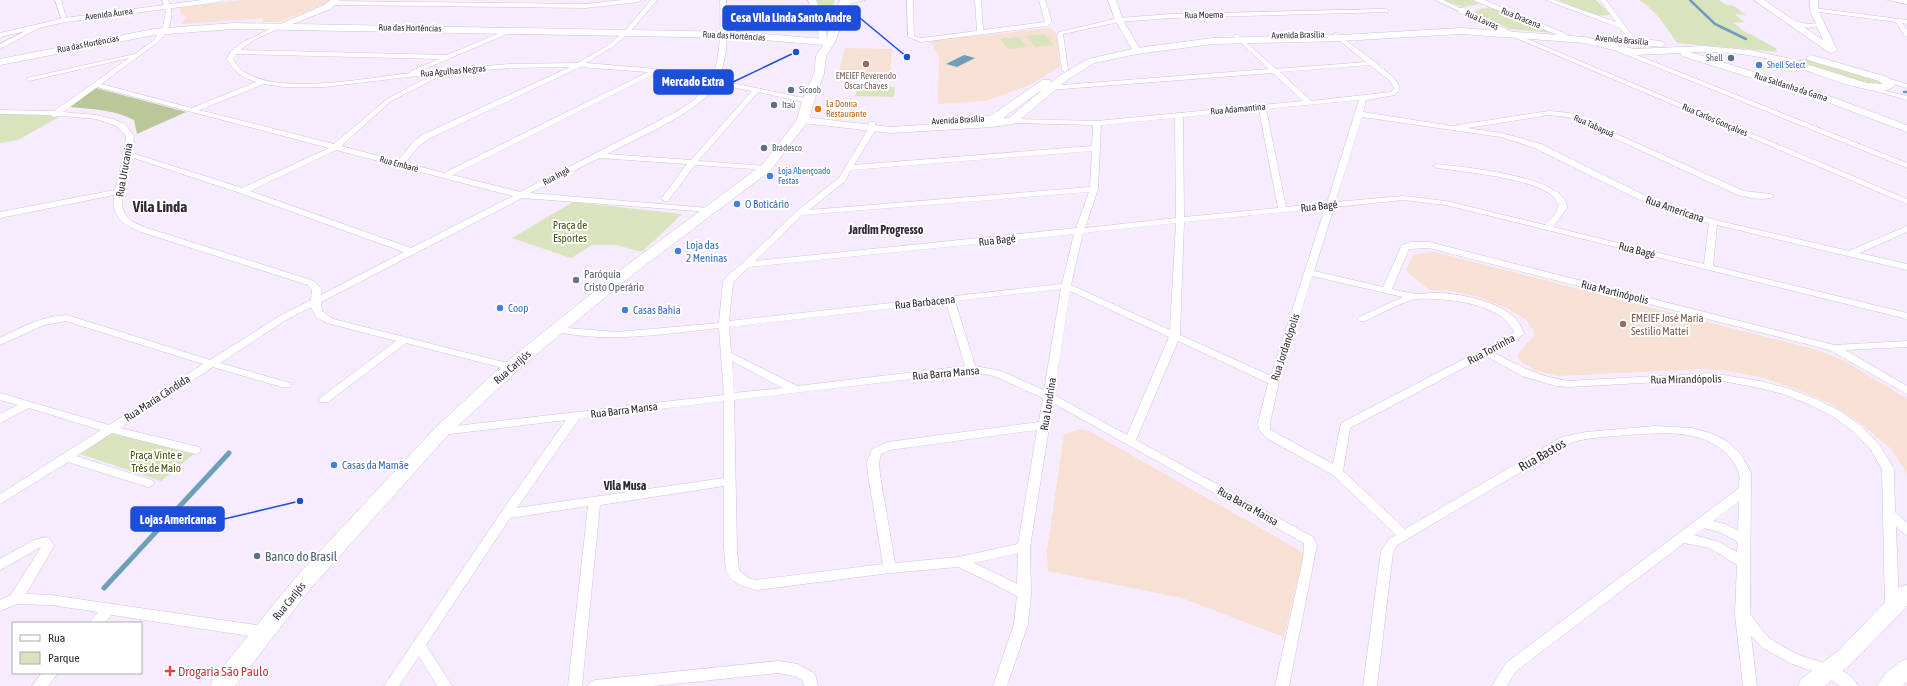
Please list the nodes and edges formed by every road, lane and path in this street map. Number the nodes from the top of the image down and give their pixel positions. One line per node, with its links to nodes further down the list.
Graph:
1 (58, 0): 29 (street)
2 (220, 0): 22 (street, Avenida Áurea)
3 (638, 0): 19 (street)
4 (654, 0): 41 (street)
5 (723, 0): 44 (street, Rua Ingá)
6 (812, 0): 50 (street, Rua Carijós)
7 (862, 0): 20 (street)
8 (910, 0): 42 (street)
9 (978, 0): 42 (street)
10 (1042, 0): 42 (street)
11 (1112, 0): 30 (street)
12 (1438, 0): 24 (street, Rua Lavras)
13 (1477, 0): 23 (street, Rua Dracena)
14 (1549, 0): 27 (street)
15 (1603, 0): 28 (street)
16 (1758, 0): 32 (main road)
17 (1814, 0): 25 (main road)
18 (1893, 0): 21 (street)
19 (335, 1): 35 (street)
20 (845, 1): 50 (main road, Rua Carijós)
21 (1907, 2)
22 (166, 3): 29 (street, Avenida Áurea); 38 (street)
23 (1490, 5): 24 (street, Rua Lavras); 45 (street, Rua Dracena)
24 (1461, 10): 40 (street, Rua Lavras)
25 (1814, 10): 31 (street); 36 (main road)
26 (1386, 11): 30 (street, Rua Moema)
27 (1595, 17): 28 (street); 37 (street)
28 (1618, 19): 37 (street)
29 (65, 20): 34 (street, Avenida Áurea)
30 (1119, 20): 55 (street); 70 (street, Rua Moema)
31 (1898, 21): 33 (street); 46 (street)
32 (1789, 22): 36 (street); 58 (main road)
33 (1907, 22)
34 (39, 26): 43 (street, Avenida Áurea); 52 (street)
35 (280, 26): 38 (main road, Rua das Hortências); 39 (main road, Rua das Hortências); 57 (street)
36 (1821, 26): 58 (main road)
37 (1624, 27): 51 (street)
38 (167, 30): 59 (street); 63 (main road, Rua das Hortências)
39 (509, 31): 41 (main road, Rua das Hortências); 60 (street)
40 (1506, 31): 45 (main road, Avenida Brasília); 47 (main road, Avenida Brasília); 48 (main road, Avenida Brasília)
41 (626, 33): 44 (main road, Rua das Hortências); 65 (street)
42 (980, 33)
43 (0, 35)
44 (724, 35): 50 (main road, Rua das Hortências); 75 (street, Rua Ingá)
45 (1565, 35): 51 (main road, Avenida Brasília)
46 (1907, 35)
47 (1338, 36): 49 (main road, Avenida Brasília); 64 (street, Rua Adamantina)
48 (1524, 36): 53 (main road, Avenida Brasília); 117 (street, Rua Carlos Gonçalves)
49 (1239, 38): 55 (main road, Avenida Brasília); 67 (street)
50 (827, 42): 85 (main road, Rua Carijós)
51 (1635, 42): 53 (main road); 56 (main road, Rua Saldanha da Gama); 62 (main road, Avenida Brasília)
52 (0, 47)
53 (1616, 48): 56 (main road, Avenida Brasília); 107 (street)
54 (1704, 49): 56 (main road, Avenida Brasília); 61 (main road); 62 (main road, Avenida Brasília)
55 (1136, 50): 70 (main road, Avenida Brasília)
56 (1674, 51): 61 (main road, Rua Saldanha da Gama)
57 (233, 52): 60 (street); 74 (street, Rua Agulhas Negras)
58 (1832, 52): 62 (main road); 66 (main road)
59 (139, 54): 73 (street); 76 (street)
60 (447, 57): 71 (street)
61 (1706, 60): 99 (main road, Rua Saldanha da Gama)
62 (1805, 60): 66 (main road); 78 (main road)
63 (0, 62)
64 (1373, 63): 67 (street); 83 (street, Rua Adamantina)
65 (580, 65): 68 (street, Rua Agulhas Negras); 69 (street, Rua Agulhas Negras); 105 (street)
66 (1848, 68): 72 (main road)
67 (1273, 70): 77 (street); 86 (street)
68 (446, 71): 71 (street, Rua Agulhas Negras); 100 (street)
69 (656, 72): 75 (street, Rua Agulhas Negras); 110 (street)
70 (1064, 74): 77 (street); 80 (main road, Avenida Brasília); 81 (main road, Avenida Brasília)
71 (406, 75): 74 (street, Rua Agulhas Negras)
72 (1883, 79): 78 (main road); 79 (street)
73 (29, 80)
74 (262, 82): 88 (street)
75 (714, 82): 82 (street, Rua Agulhas Negras); 103 (street, Rua Ingá)
76 (96, 85): 88 (street, Rua Embaré); 90 (street)
77 (1070, 86): 80 (street)
78 (1866, 86): 84 (street)
79 (1907, 86)
80 (1053, 88): 81 (street); 95 (main road, Avenida Brasília)
81 (1036, 89): 94 (main road, Avenida Brasília)
82 (757, 90): 85 (street, Rua Agulhas Negras); 104 (street)
83 (1363, 98): 86 (street, Rua Adamantina); 92 (street, Rua Jordanópolis)
84 (1907, 98)
85 (808, 101): 93 (main road, Rua Carijós)
86 (1308, 102): 87 (street, Rua Adamantina)
87 (1262, 107): 91 (street, Rua Adamantina); 120 (street)
88 (192, 110): 100 (street, Rua Embaré)
89 (0, 112): 90 (street, Rua Urucania)
90 (54, 114): 102 (street, Rua Urucania)
91 (1179, 114): 96 (street, Rua Adamantina); 123 (street)
92 (1360, 114): 98 (street, Rua Tabapuã); 118 (street, Rua Jordanópolis)
93 (804, 117): 97 (main road, Avenida Brasília); 108 (main road, Rua Carijós)
94 (995, 118): 95 (street, Rua Adamantina); 97 (main road, Avenida Brasília)
95 (1012, 121): 96 (street, Rua Adamantina); 97 (main road, Avenida Brasília)
96 (1097, 123): 101 (street, Rua Londrina)
97 (872, 126): 109 (street)
98 (1452, 128): 115 (street, Rua Tabapuã); 124 (street, Rua Americana)
99 (1907, 129)
100 (334, 148): 105 (street, Rua Embaré); 112 (street)
101 (1096, 148): 109 (street); 111 (street, Rua Londrina)
102 (128, 154): 112 (street); 113 (street, Rua Urucania)
103 (596, 155): 104 (street); 114 (street, Rua Ingá)
104 (693, 162): 108 (street); 116 (street)
105 (400, 164): 110 (street, Rua Embaré)
106 (1437, 166): 125 (street)
107 (1907, 166)
108 (766, 168): 119 (main road, Rua Carijós)
109 (849, 168): 121 (street)
110 (444, 176): 114 (street, Rua Embaré)
111 (1094, 189): 121 (street); 127 (street, Rua Londrina)
112 (242, 191): 128 (street)
113 (119, 192): 122 (street); 137 (street, Rua Urucania)
114 (520, 195): 119 (street, Rua Embaré); 128 (street, Rua Ingá)
115 (1770, 196)
116 (665, 199)
117 (1907, 202)
118 (1329, 205): 120 (street, Rua Bagé); 125 (street, Rua Bagé); 133 (street, Rua Jordanópolis)
119 (708, 210): 144 (main road, Rua Carijós)
120 (1283, 210): 123 (street, Rua Bagé)
121 (800, 213): 130 (street)
122 (0, 215)
123 (1180, 221): 127 (street, Rua Bagé); 145 (street)
124 (1713, 222): 129 (street, Rua Americana); 132 (street)
125 (1547, 228): 132 (street, Rua Bagé)
126 (1907, 229): 129 (street)
127 (1079, 232): 130 (street, Rua Bagé); 134 (street, Rua Londrina)
128 (410, 251): 137 (street, Rua Ingá)
129 (1850, 254): 131 (street, Rua Americana)
130 (746, 265): 143 (street)
131 (1907, 267)
132 (1708, 268): 139 (street, Rua Bagé)
133 (1308, 272): 135 (street, Rua Torrinha); 155 (street, Rua Jordanópolis)
134 (1066, 286): 138 (street, Rua Barbacena); 145 (street); 161 (street, Rua Londrina)
135 (1387, 290): 136 (street, Rua Torrinha); 149 (street, Rua Martinópolis)
136 (1414, 296): 141 (street); 150 (street, Rua Torrinha)
137 (316, 299): 146 (street); 152 (street, Rua Maria Cândida)
138 (950, 300): 143 (street, Rua Barbacena); 154 (street)
139 (1882, 311): 140 (street, Rua Bagé); 142 (street, Rua Bagé)
140 (1907, 316)
141 (1362, 319)
142 (1907, 321)
143 (724, 325): 144 (street, Rua Barbacena); 151 (street)
144 (557, 329): 153 (main road, Rua Carijós)
145 (1175, 336): 155 (street); 169 (street)
146 (404, 340): 153 (street); 162 (street)
147 (0, 342): 152 (street)
148 (1907, 343): 149 (street)
149 (1834, 348): 158 (street, Rua Martinópolis)
150 (1487, 352): 172 (street, Rua Torrinha); 179 (street, Rua Mirandópolis)
151 (726, 354): 157 (street); 160 (street)
152 (210, 364): 156 (street); 167 (street, Rua Maria Cândida)
153 (511, 367): 168 (main road, Rua Carijós)
154 (971, 369): 157 (street, Rua Barra Mansa); 161 (street, Rua Barra Mansa)
155 (1274, 382): 172 (street, Rua Jordanópolis)
156 (286, 385)
157 (794, 389): 160 (street, Rua Barra Mansa)
158 (1907, 391)
159 (0, 396): 163 (street)
160 (729, 396): 164 (street, Rua Barra Mansa); 173 (street)
161 (1049, 398): 166 (street, Rua Londrina); 169 (street, Rua Barra Mansa)
162 (324, 400)
163 (26, 405): 165 (street); 167 (street)
164 (575, 416): 168 (street, Rua Barra Mansa); 178 (street)
165 (0, 419)
166 (1045, 425): 185 (street, Rua Londrina); 189 (street)
167 (110, 429): 170 (street); 171 (street, Rua Maria Cândida)
168 (442, 431): 198 (main road, Rua Carijós)
169 (1130, 440): 211 (street, Rua Barra Mansa)
170 (195, 450)
171 (66, 457): 174 (street); 176 (street, Rua Maria Cândida)
172 (1337, 472): 182 (street, Rua Jordanópolis)
173 (730, 481): 177 (street); 189 (street)
174 (148, 483)
175 (1745, 490): 180 (street); 182 (street, Rua Bastos); 184 (street, Rua Bastos)
176 (0, 500)
177 (594, 502): 178 (street); 207 (street)
178 (506, 514): 199 (street)
179 (1890, 514): 181 (street); 194 (street, Rua Mirandópolis)
180 (1703, 522): 183 (street); 184 (street)
181 (1907, 530)
182 (1404, 535): 212 (street, Rua Bastos)
183 (1680, 538): 187 (street); 213 (street)
184 (1744, 540): 187 (street, Rua Bastos)
185 (1024, 547): 186 (street); 191 (street, Rua Londrina)
186 (959, 562): 189 (street); 191 (street)
187 (1744, 563): 196 (street, Rua Bastos)
188 (0, 565): 192 (street)
189 (890, 568)
190 (1907, 593): 194 (main road)
191 (1024, 594): 210 (street, Rua Londrina)
192 (16, 599): 193 (street); 195 (street)
193 (0, 606)
194 (1892, 607): 201 (main road)
195 (109, 609): 197 (street); 198 (street)
196 (1742, 614): 201 (street); 214 (street, Rua Bastos)
197 (97, 622)
198 (263, 632): 204 (main road, Rua Carijós)
199 (419, 645): 205 (street); 206 (street)
200 (1907, 668): 217 (main road)
201 (1829, 670): 215 (main road); 216 (street)
202 (50, 674): 203 (street)
203 (39, 686)
204 (222, 686)
205 (391, 686)
206 (445, 686)
207 (575, 686)
208 (595, 686): 209 (street)
209 (811, 686)
210 (1000, 686)
211 (1282, 686)
212 (1370, 686)
213 (1499, 686)
214 (1750, 686)
215 (1810, 686)
216 (1851, 686)
217 (1888, 686)

